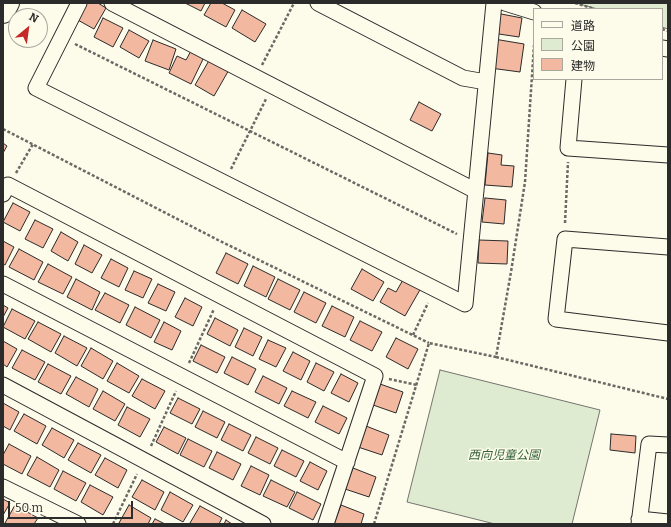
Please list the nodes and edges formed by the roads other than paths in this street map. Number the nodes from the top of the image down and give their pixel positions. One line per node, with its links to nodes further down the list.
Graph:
1 (8, 3): 7 (highway)
2 (79, 3): 13 (street)
3 (112, 3): 13 (street)
4 (318, 3): 10 (street)
5 (494, 3): 10 (street)
6 (505, 3): 8 (street)
7 (3, 12)
8 (533, 12)
9 (574, 80): 11 (street)
10 (486, 82): 13 (street)
11 (668, 155)
12 (6, 190): 19 (street)
13 (476, 191)
14 (668, 246): 16 (street)
15 (3, 284): 19 (street)
16 (668, 333)
17 (3, 385): 24 (street)
18 (668, 445): 21 (street)
19 (347, 462): 25 (street)
20 (3, 488): 23 (street)
21 (639, 522): 22 (street)
22 (668, 522)
23 (78, 524)
24 (263, 524)
25 (326, 524)

